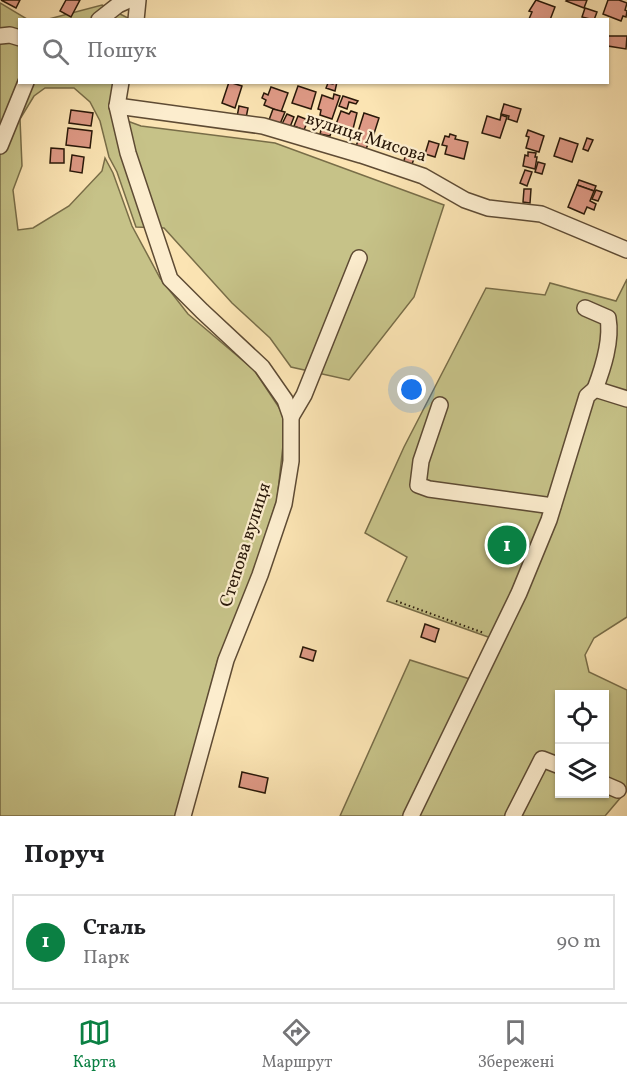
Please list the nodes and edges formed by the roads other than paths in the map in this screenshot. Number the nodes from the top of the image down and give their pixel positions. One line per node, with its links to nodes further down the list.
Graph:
1 (129, 0): 3 (street)
2 (138, 0): 4 (street)
3 (102, 18)
4 (136, 18)
5 (0, 20): 6 (street)
6 (10, 36)
7 (25, 84): 10 (street)
8 (121, 84): 9 (street, Степова вулиця)
9 (117, 106): 11 (street, вулиця Мисова); 17 (street, Степова вулиця)
10 (0, 146)
11 (627, 250)
12 (359, 258): 17 (street)
13 (585, 308): 14 (street)
14 (595, 389): 15 (street); 18 (street)
15 (627, 399)
16 (440, 405): 18 (street)
17 (291, 417): 20 (street, Степова вулиця)
18 (553, 506): 21 (street)
19 (555, 764): 22 (street)
20 (183, 816)
21 (411, 816)
22 (513, 816)

